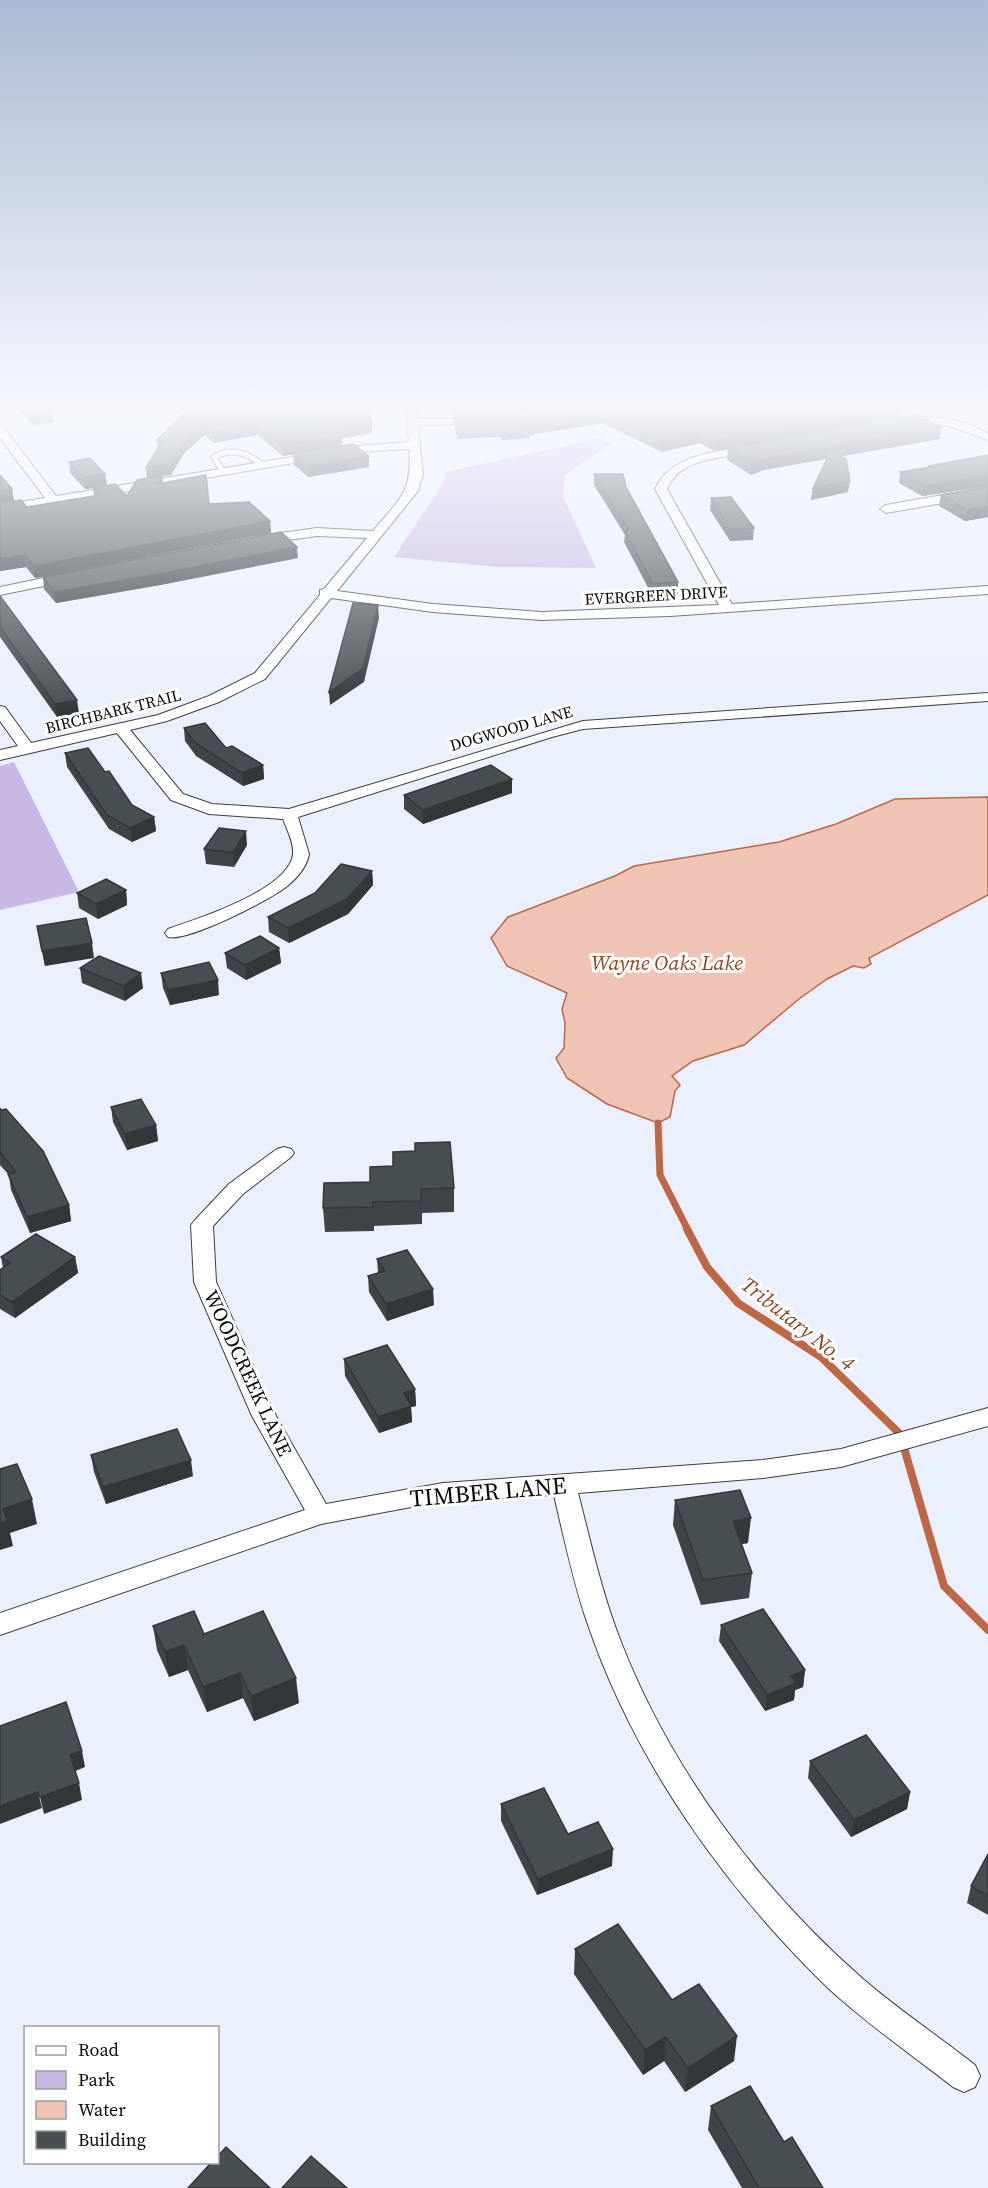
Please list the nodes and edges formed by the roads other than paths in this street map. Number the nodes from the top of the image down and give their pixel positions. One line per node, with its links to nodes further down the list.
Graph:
1 (398, 507): 5 (street, BIRCHBARK TRAIL)
2 (670, 507): 11 (street)
3 (897, 507): 4 (street)
4 (886, 509)
5 (376, 535): 6 (street); 10 (street, BIRCHBARK TRAIL)
6 (241, 544)
7 (80, 575): 9 (street)
8 (988, 590): 11 (street, EVERGREEN DRIVE)
9 (0, 591)
10 (325, 593): 11 (street, EVERGREEN DRIVE); 14 (street, BIRCHBARK TRAIL)
11 (728, 608)
12 (988, 697): 17 (street, DOGWOOD LANE)
13 (0, 710): 15 (street)
14 (122, 729): 15 (street, BIRCHBARK TRAIL); 17 (street, DOGWOOD LANE)
15 (27, 749): 16 (street, BIRCHBARK TRAIL)
16 (0, 755)
17 (289, 814): 18 (street)
18 (174, 933)
19 (284, 1153): 22 (street, WOODCREEK LANE)
20 (988, 1417): 21 (street, TIMBER LANE)
21 (564, 1485): 22 (street, TIMBER LANE); 24 (street)
22 (320, 1515): 23 (street, TIMBER LANE)
23 (0, 1624)
24 (964, 2076)

